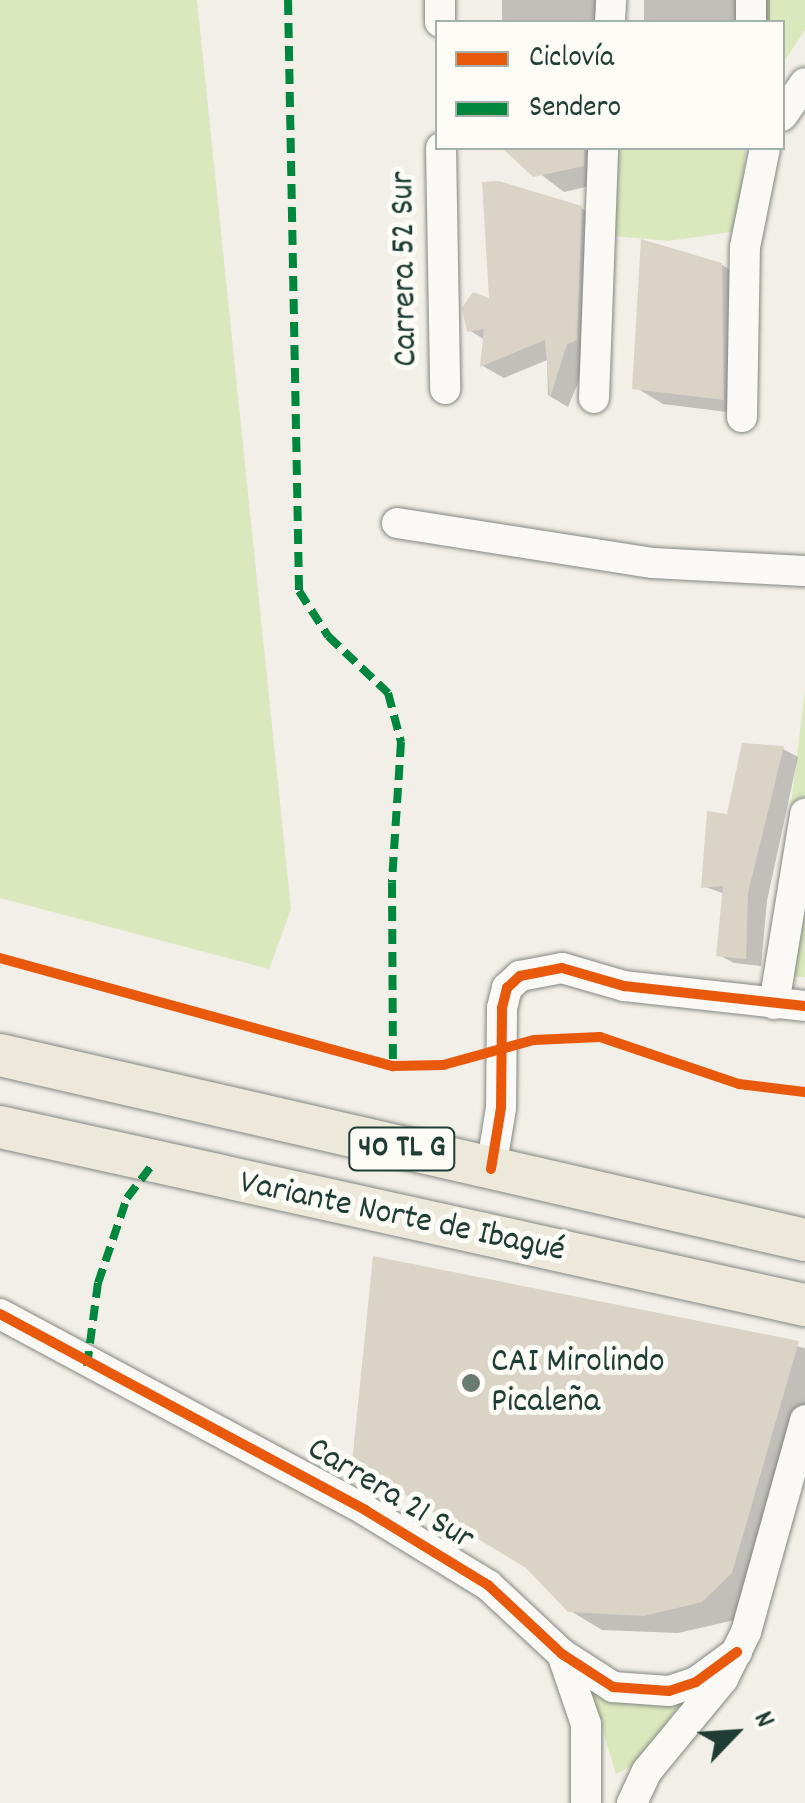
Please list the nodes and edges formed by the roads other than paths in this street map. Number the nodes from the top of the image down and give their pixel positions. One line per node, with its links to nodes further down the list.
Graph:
1 (805, 83): 2 (street)
2 (785, 112)
3 (441, 150): 6 (street, Carrera 52 Sur)
4 (603, 150): 7 (street)
5 (764, 150): 8 (street)
6 (445, 389)
7 (594, 398)
8 (742, 417)
9 (396, 524): 10 (street)
10 (805, 571)
11 (805, 814): 12 (street)
12 (774, 1004): 13 (street); 16 (street)
13 (805, 1006)
14 (0, 1055): 16 (highway, Variante Norte de Ibagué / 40 TL G)
15 (0, 1128): 18 (highway, Variante Norte de Ibagué / 40 TL G)
16 (491, 1169): 17 (highway, Variante Norte de Ibagué / 40 TL G)
17 (805, 1240)
18 (805, 1304)
19 (0, 1314): 22 (street, Carrera 21 Sur)
20 (805, 1420): 21 (street)
21 (736, 1652): 22 (street, Carrera 21 Sur); 24 (street)
22 (562, 1654): 23 (street, Carrera 21 Sur)
23 (586, 1796): 24 (street)
24 (631, 1803)

